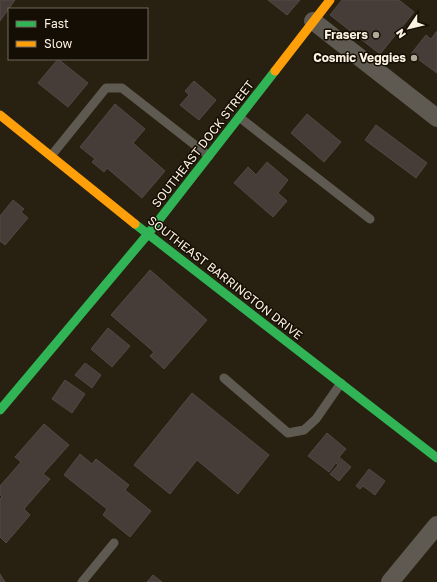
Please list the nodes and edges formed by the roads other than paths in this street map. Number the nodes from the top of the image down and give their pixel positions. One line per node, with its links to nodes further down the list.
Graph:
1 (330, 0): 2 (street, SOUTHEAST DOCK STREET)
2 (313, 21): 4 (street, SOUTHEAST DOCK STREET); 5 (street)
3 (0, 115): 6 (street, SOUTHEAST BARRINGTON DRIVE)
4 (239, 117): 7 (street, SOUTHEAST DOCK STREET); 8 (lane)
5 (437, 118)
6 (50, 156): 7 (lane); 9 (street, SOUTHEAST BARRINGTON DRIVE)
7 (208, 156): 9 (street, SOUTHEAST DOCK STREET)
8 (370, 219)
9 (148, 234): 11 (street, SOUTHEAST BARRINGTON DRIVE); 12 (street, SOUTHEAST DOCK STREET)
10 (224, 378): 11 (lane)
11 (341, 383): 13 (street, SOUTHEAST BARRINGTON DRIVE)
12 (0, 410)
13 (437, 458)
14 (437, 525): 17 (street)
15 (114, 543): 16 (lane)
16 (82, 582)
17 (390, 582)

